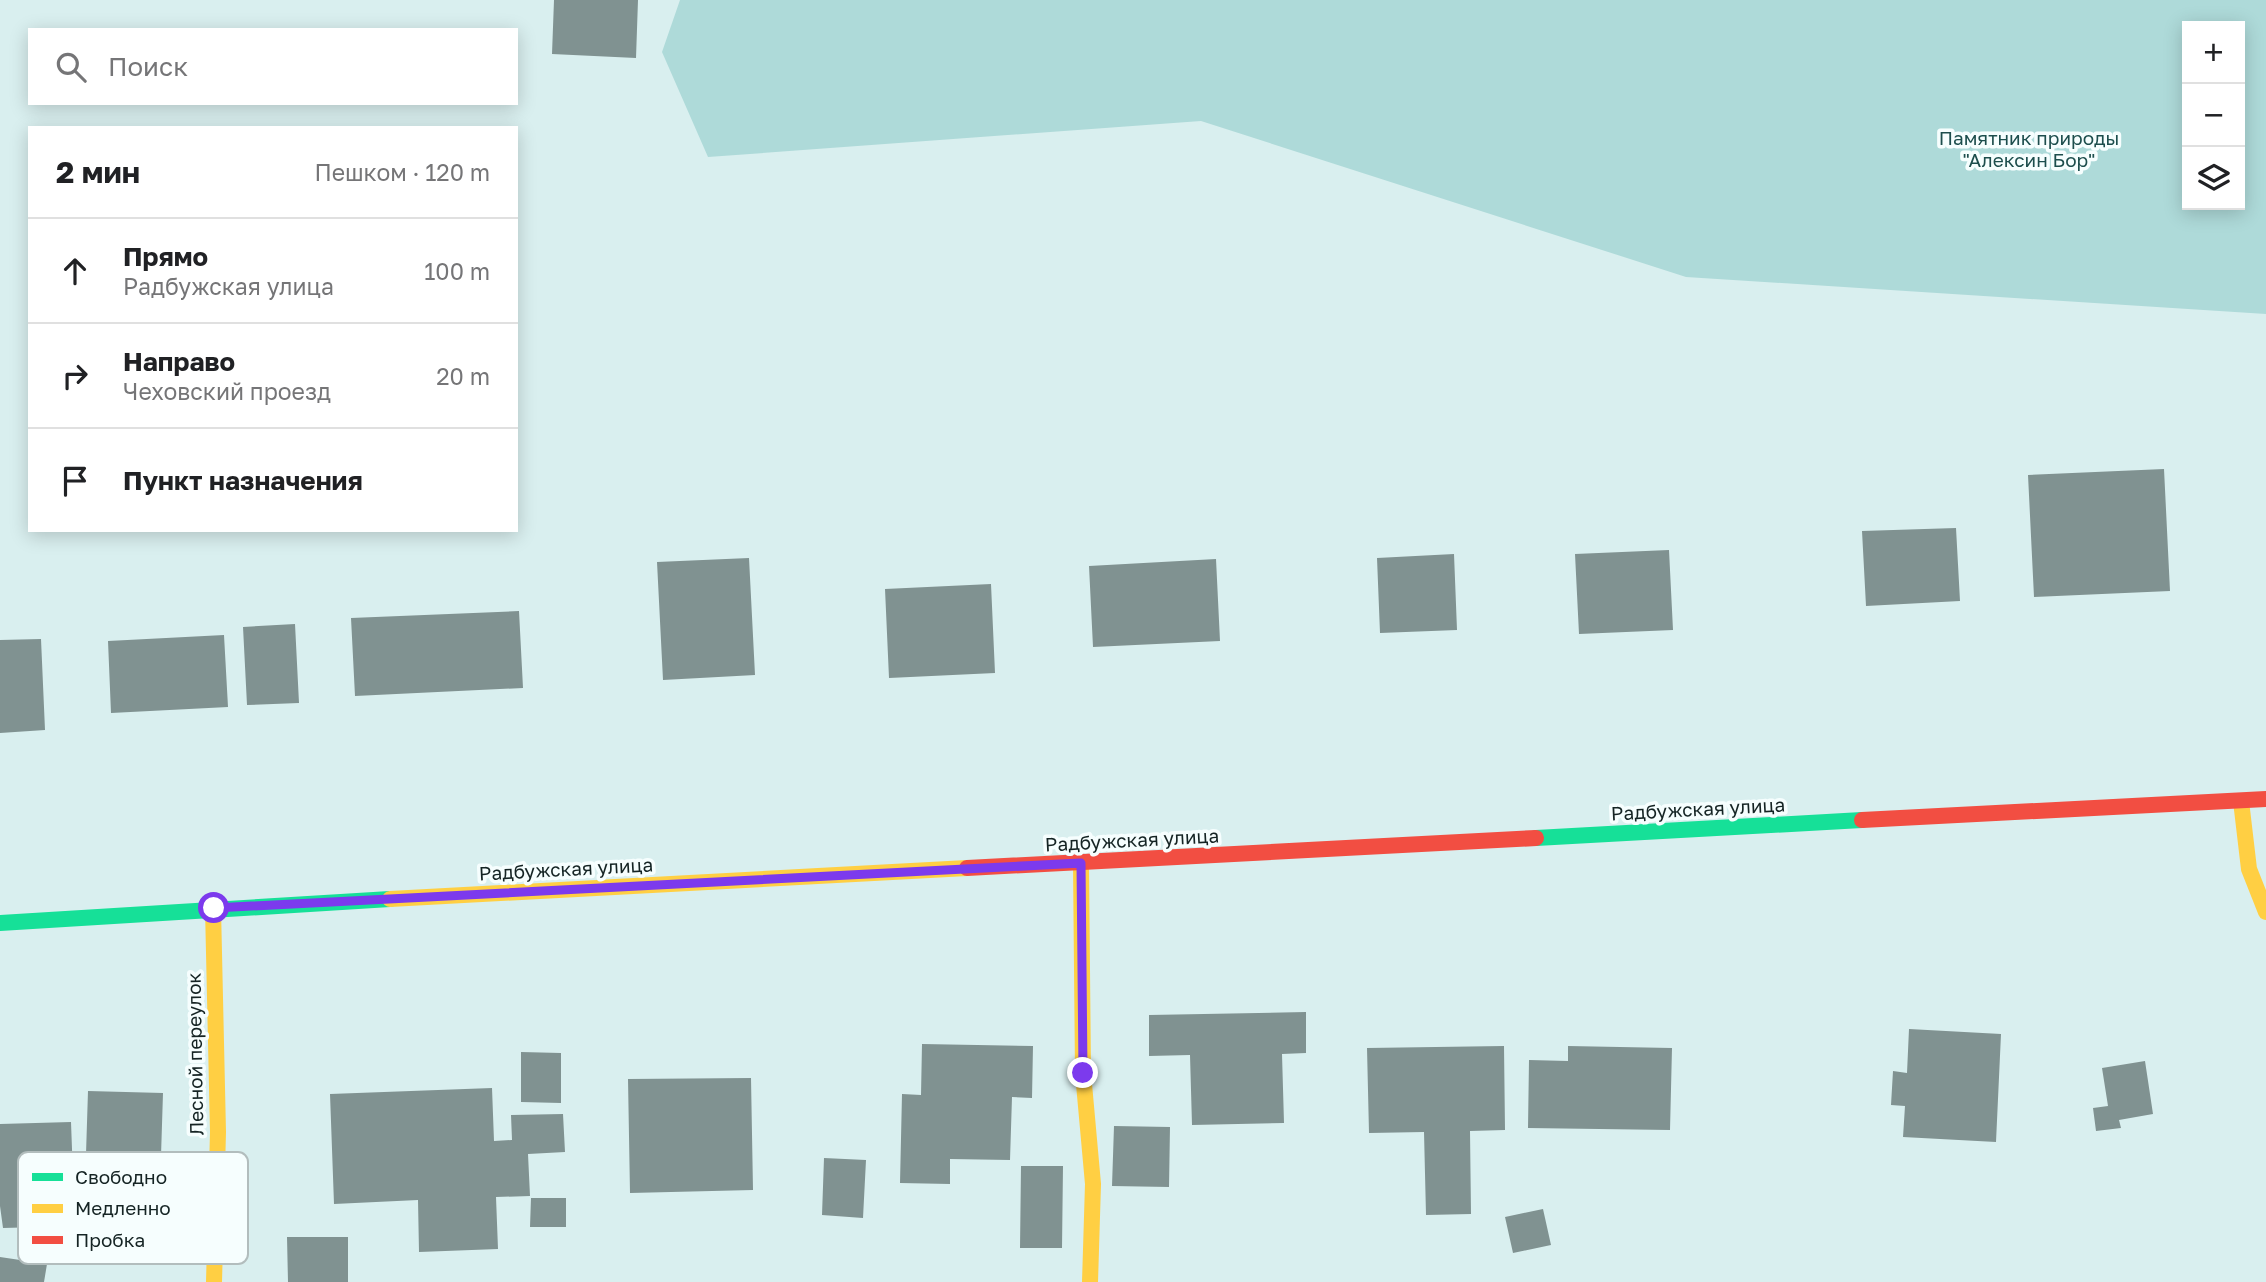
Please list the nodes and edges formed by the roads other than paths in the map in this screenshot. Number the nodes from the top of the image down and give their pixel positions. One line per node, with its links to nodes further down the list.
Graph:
1 (2266, 799): 2 (main road, Радбужская улица)
2 (2241, 801): 3 (main road, Радбужская улица); 5 (main road)
3 (1081, 863): 4 (main road, Радбужская улица); 10 (main road)
4 (214, 908): 6 (main road, Радбужская улица); 7 (main road, Лесной переулок)
5 (2266, 912)
6 (0, 923)
7 (217, 1152)
8 (214, 1264): 9 (main road, Лесной переулок)
9 (214, 1282)
10 (1090, 1282)

